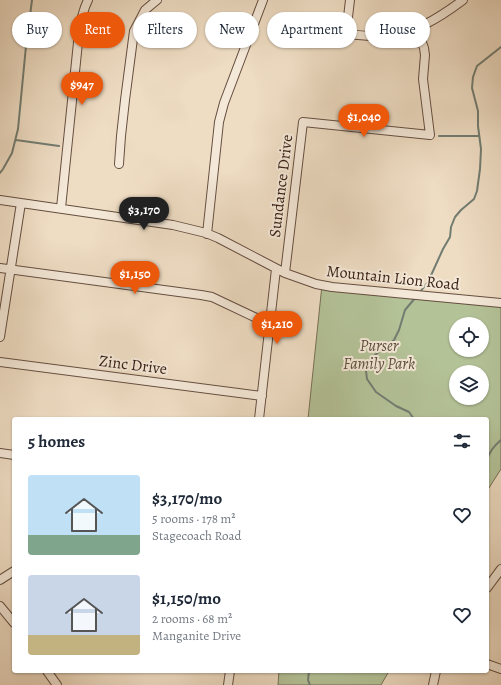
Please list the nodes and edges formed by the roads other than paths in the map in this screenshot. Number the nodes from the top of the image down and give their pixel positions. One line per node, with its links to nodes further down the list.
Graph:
1 (88, 0): 12 (street)
2 (157, 0): 9 (street)
3 (263, 0): 13 (street)
4 (350, 0): 7 (street)
5 (463, 0): 6 (street)
6 (430, 22)
7 (365, 36)
8 (424, 48): 17 (street, Sundance Drive)
9 (119, 164)
10 (0, 200): 11 (street, Mountain Lion Road)
11 (21, 203): 12 (street, Mountain Lion Road); 15 (street)
12 (61, 208): 13 (street, Mountain Lion Road)
13 (207, 234): 16 (street, Mountain Lion Road)
14 (0, 268): 15 (street)
15 (10, 269): 19 (street); 20 (street)
16 (276, 269): 17 (street, Mountain Lion Road); 19 (street)
17 (285, 273): 18 (street, Mountain Lion Road)
18 (501, 303)
19 (270, 324): 22 (street)
20 (0, 337)
21 (0, 362): 22 (street, Zinc Drive)
22 (262, 396): 23 (street)
23 (259, 417)
24 (0, 453): 25 (street)
25 (12, 455)
26 (501, 569): 29 (street)
27 (12, 572): 28 (street)
28 (0, 580)
29 (489, 585)
30 (0, 606): 31 (street)
31 (12, 621)
32 (489, 665): 33 (street)
33 (501, 669)
34 (48, 673): 37 (street)
35 (230, 673): 38 (street)
36 (435, 673): 39 (street)
37 (57, 685)
38 (228, 685)
39 (432, 685)

